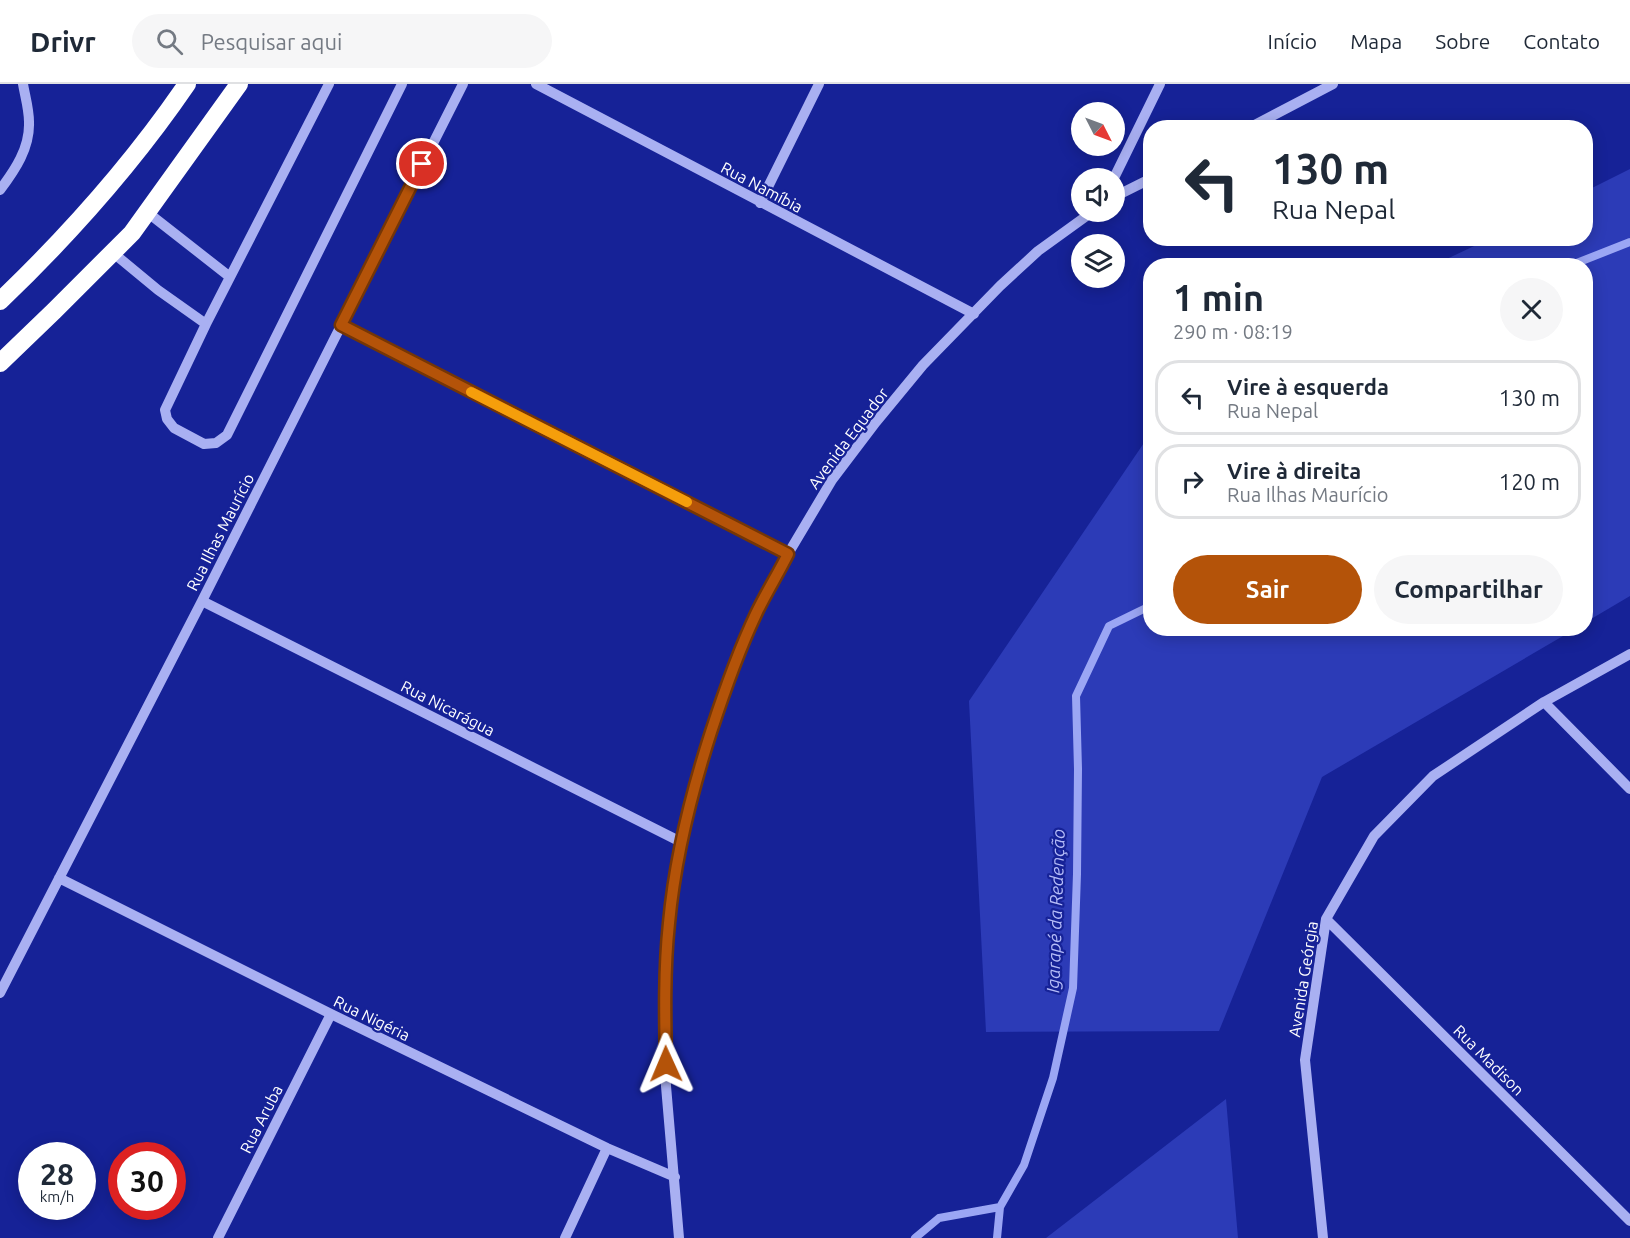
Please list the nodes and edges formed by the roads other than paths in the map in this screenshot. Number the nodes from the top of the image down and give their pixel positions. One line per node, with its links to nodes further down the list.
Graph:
1 (23, 84): 14 (street)
2 (187, 84): 21 (highway)
3 (239, 84): 17 (highway)
4 (329, 84): 20 (street)
5 (463, 84): 24 (street, Rua Ilhas Maurício)
6 (536, 84): 16 (street, Rua Namíbia)
7 (819, 84): 16 (street)
8 (1160, 84): 12 (street)
9 (1333, 84): 11 (street)
10 (399, 85): 23 (street)
11 (1264, 120)
12 (1119, 168)
13 (1143, 183): 15 (street)
14 (0, 190)
15 (1125, 192)
16 (760, 203): 22 (street, Rua Namíbia)
17 (147, 212): 19 (highway); 20 (street)
18 (1078, 222): 22 (street, Avenida Equador)
19 (112, 252): 23 (street); 25 (highway)
20 (230, 277): 23 (street)
21 (0, 300)
22 (974, 314): 26 (street, Avenida Equador)
23 (206, 324)
24 (341, 325): 26 (street); 27 (street, Rua Ilhas Maurício)
25 (0, 363)
26 (788, 554): 31 (street, Avenida Equador)
27 (202, 601): 31 (street, Rua Nicarágua); 32 (street, Rua Ilhas Maurício)
28 (1630, 654): 29 (street, Avenida Geórgia)
29 (1544, 702): 30 (street); 33 (street, Avenida Geórgia)
30 (1630, 789)
31 (681, 842): 37 (street, Avenida Equador)
32 (59, 878): 34 (street, Rua Ilhas Maurício); 35 (street, Rua Nigéria)
33 (1326, 919): 38 (street, Rua Madison); 42 (street, Avenida Geórgia)
34 (0, 993)
35 (331, 1014): 36 (street, Rua Nigéria); 39 (street, Rua Aruba)
36 (607, 1148): 37 (street, Rua Nigéria); 40 (street)
37 (675, 1177): 41 (street, Avenida Equador)
38 (1630, 1221)
39 (218, 1238)
40 (565, 1238)
41 (679, 1238)
42 (1323, 1238)

